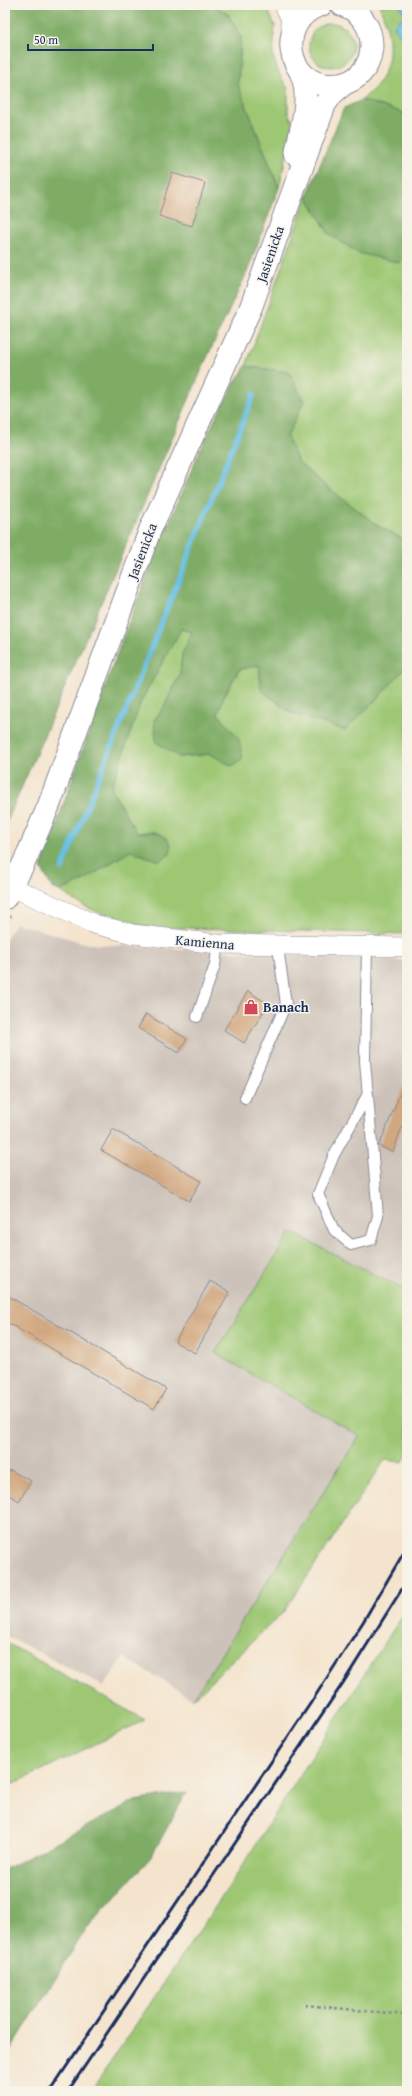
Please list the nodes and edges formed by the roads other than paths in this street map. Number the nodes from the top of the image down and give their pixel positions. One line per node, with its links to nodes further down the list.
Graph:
1 (284, 5): 5 (street)
2 (321, 5): 5 (main road)
3 (342, 5): 4 (main road)
4 (362, 12): 7 (main road, Jasienicka)
5 (292, 35): 6 (main road, Jasienicka)
6 (300, 71): 7 (main road); 8 (main road, Jasienicka)
7 (344, 84): 8 (main road, Jasienicka)
8 (286, 208): 9 (main road, Jasienicka)
9 (8, 893): 10 (street, Kamienna)
10 (218, 944): 12 (street, Kamienna); 14 (lane)
11 (367, 945): 12 (street, Kamienna); 13 (street, Kamienna); 15 (lane)
12 (278, 947): 16 (lane)
13 (407, 947)
14 (197, 1018)
15 (368, 1094): 15 (lane)
16 (245, 1098)

